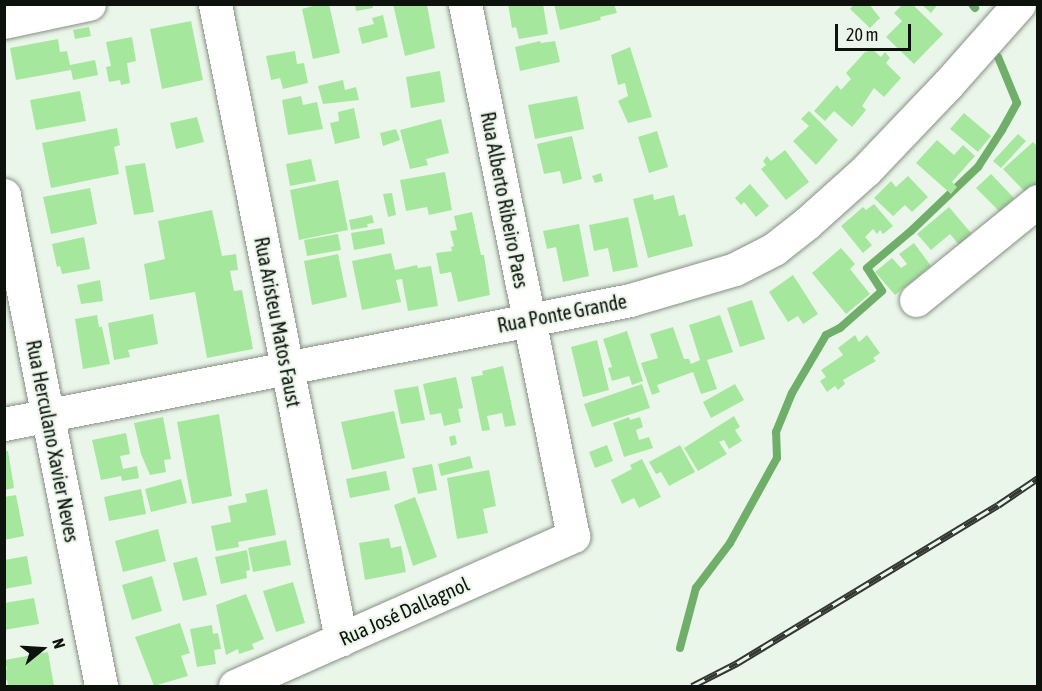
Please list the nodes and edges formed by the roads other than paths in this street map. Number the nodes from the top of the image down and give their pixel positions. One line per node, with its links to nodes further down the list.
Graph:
1 (89, 4): 5 (street)
2 (215, 4): 10 (street, Rua Aristeu Matos Faust)
3 (465, 4): 9 (street, Rua Alberto Ribeiro Paes)
4 (1019, 4): 9 (street, Rua Ponte Grande)
5 (4, 22)
6 (4, 195): 11 (street, Rua Herculano Xavier Neves)
7 (1038, 201): 8 (street)
8 (916, 300)
9 (529, 320): 10 (street, Rua Ponte Grande); 13 (street, Rua Alberto Ribeiro Paes)
10 (287, 368): 11 (street, Rua Ponte Grande); 14 (street, Rua Aristeu Matos Faust)
11 (48, 415): 12 (street, Rua Ponte Grande); 15 (street, Rua Herculano Xavier Neves)
12 (4, 424)
13 (573, 536): 14 (street, Rua José Dallagnol)
14 (341, 640): 16 (street, Rua José Dallagnol)
15 (101, 687)
16 (235, 687)

